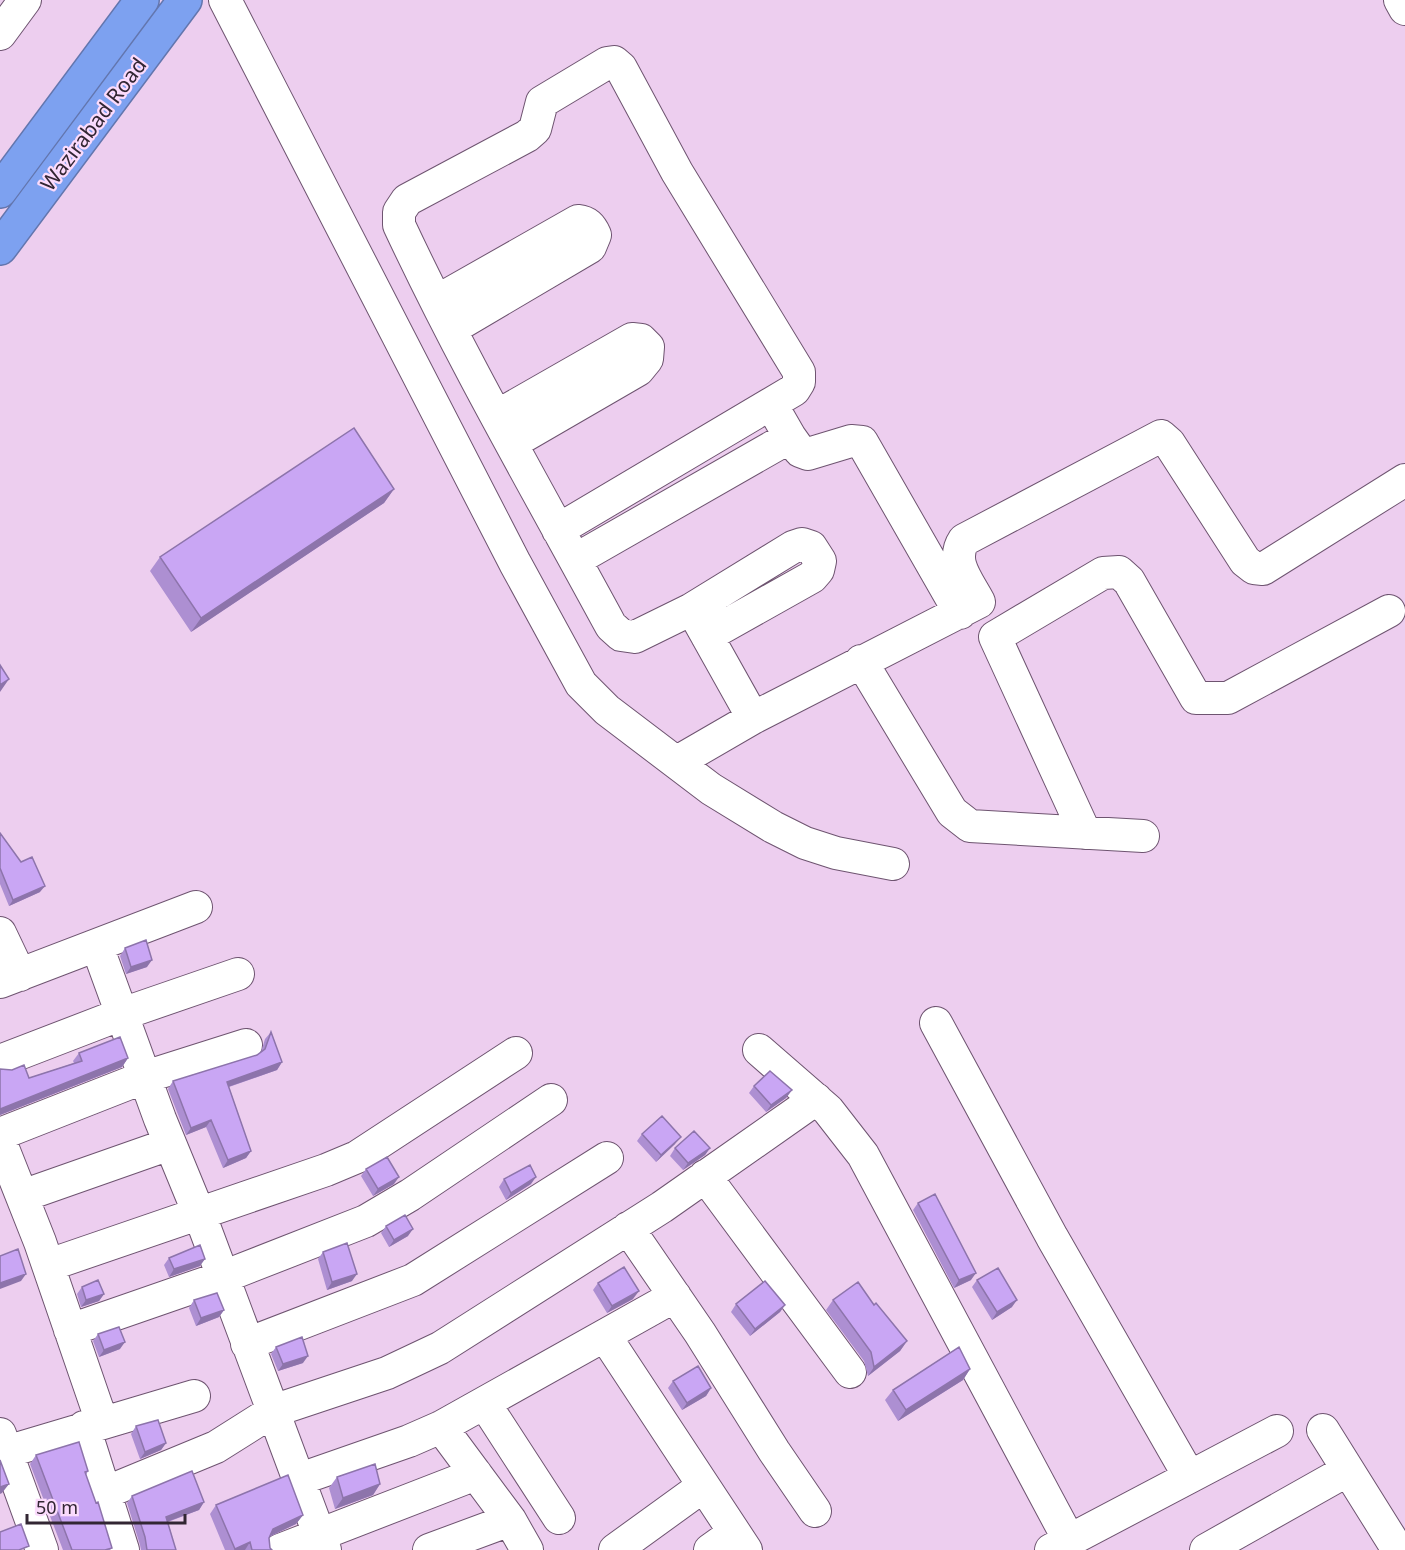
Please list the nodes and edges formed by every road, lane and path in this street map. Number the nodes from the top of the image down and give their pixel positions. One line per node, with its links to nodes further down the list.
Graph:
1 (25, 0): 7 (street)
2 (142, 0): 8 (highway, Wazirabad Road)
3 (185, 0): 9 (highway, Wazirabad Road)
4 (225, 0): 11 (street)
5 (1400, 0): 6 (street)
6 (1405, 9)
7 (0, 34)
8 (0, 191)
9 (0, 248)
10 (417, 263): 11 (street); 12 (street); 14 (street)
11 (374, 286): 26 (street)
12 (437, 301): 13 (street); 13 (street)
13 (451, 329): 15 (street)
14 (771, 404): 16 (street); 19 (street)
15 (497, 416): 17 (street); 17 (street)
16 (790, 437): 20 (street); 21 (street)
17 (512, 443): 19 (street)
18 (1405, 480): 21 (street)
19 (558, 530): 20 (street)
20 (575, 560): 25 (street)
21 (970, 607): 23 (street); 24 (street)
22 (1389, 611): 23 (street)
23 (995, 637): 27 (street)
24 (861, 661): 25 (street); 27 (street)
25 (753, 718): 26 (street)
26 (676, 762): 29 (street)
27 (1085, 833): 28 (street)
28 (1143, 836)
29 (893, 864)
30 (196, 907): 32 (street)
31 (0, 933): 34 (street)
32 (97, 946): 34 (street); 35 (street)
33 (238, 974): 35 (street)
34 (10, 978)
35 (122, 1014): 40 (street); 41 (street)
36 (936, 1023): 69 (street)
37 (246, 1045): 41 (street)
38 (759, 1050): 42 (street)
39 (516, 1053): 50 (street)
40 (0, 1061)
41 (145, 1077): 44 (street); 46 (street)
42 (816, 1099): 48 (street); 78 (street)
43 (551, 1100): 53 (street)
44 (0, 1134)
45 (0, 1141): 49 (street)
46 (170, 1144): 49 (street); 50 (street)
47 (607, 1158): 57 (street)
48 (705, 1176): 51 (street); 58 (street)
49 (22, 1196): 52 (street)
50 (198, 1212): 52 (street); 53 (street)
51 (628, 1228): 54 (street); 61 (street)
52 (49, 1265): 55 (street)
53 (223, 1277): 55 (street); 57 (street)
54 (675, 1296): 56 (street); 73 (street)
55 (70, 1330): 62 (street)
56 (605, 1336): 60 (street); 71 (street)
57 (247, 1344): 61 (street)
58 (850, 1372)
59 (194, 1396): 62 (street)
60 (485, 1404): 63 (street); 74 (street)
61 (273, 1411): 70 (street); 72 (street)
62 (93, 1425): 66 (street); 72 (street)
63 (441, 1427): 68 (street); 70 (street)
64 (1323, 1430): 67 (street)
65 (1277, 1431): 69 (street)
66 (3, 1443): 79 (street)
67 (1348, 1470): 85 (street); 86 (street)
68 (476, 1474): 75 (street); 76 (street)
69 (1189, 1476): 78 (street)
70 (300, 1479): 76 (street)
71 (702, 1487): 77 (street); 84 (street)
72 (107, 1492): 80 (street)
73 (815, 1511)
74 (559, 1518)
75 (510, 1521): 82 (street); 83 (street)
76 (322, 1543): 81 (street)
77 (730, 1544)
78 (1059, 1545)
79 (42, 1550)
80 (123, 1550)
81 (280, 1550)
82 (429, 1550)
83 (528, 1550)
84 (615, 1550)
85 (1206, 1550)
86 (1398, 1550)

